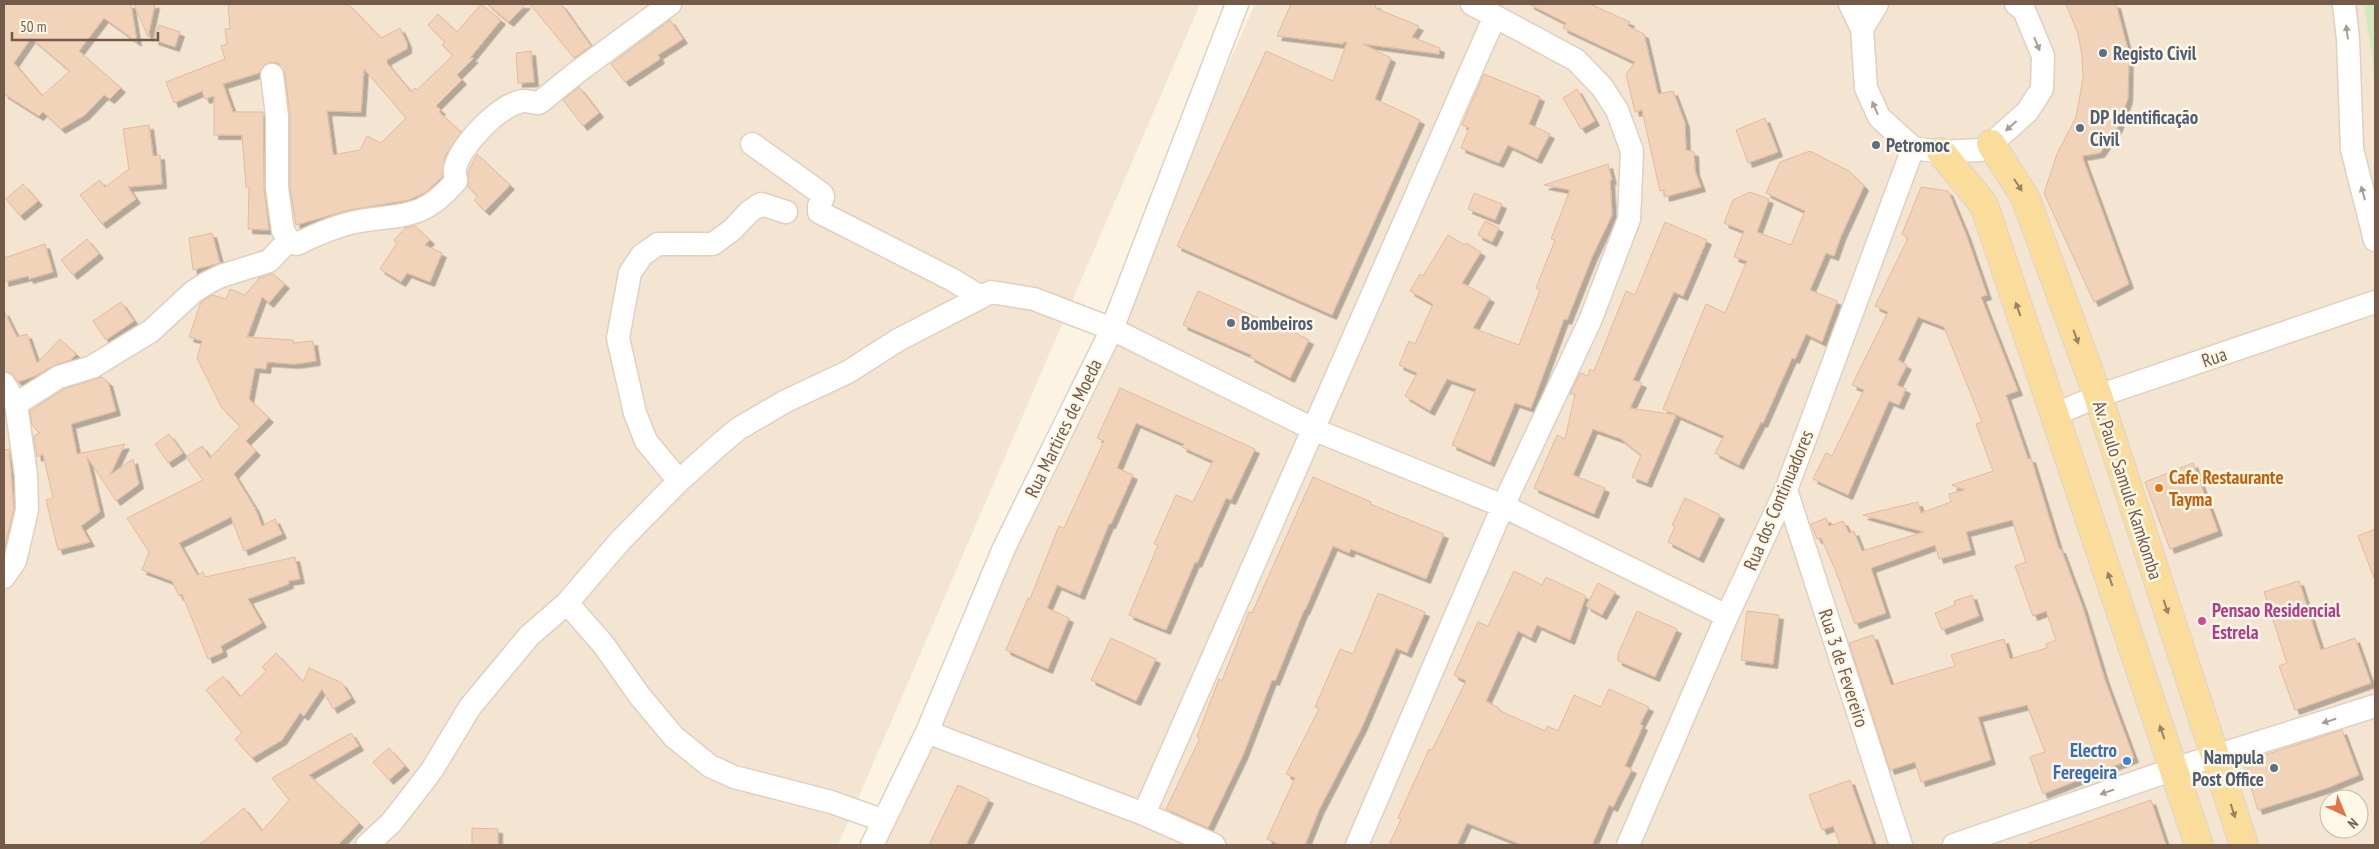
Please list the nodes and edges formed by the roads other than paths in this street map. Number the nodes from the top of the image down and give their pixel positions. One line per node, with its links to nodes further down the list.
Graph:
1 (670, 4): 16 (street)
2 (1237, 4): 20 (street, Rua Martires de Moeda)
3 (1472, 4): 8 (street)
4 (1850, 4): 9 (street)
5 (1877, 4): 9 (street)
6 (2344, 4): 17 (street, one-way to 6)
7 (2021, 6): 12 (street, one-way to 12)
8 (1495, 16): 25 (street); 28 (street)
9 (1862, 29): 13 (street, one-way to 9)
10 (272, 75): 16 (street)
11 (752, 144): 18 (street)
12 (1991, 144): 14 (street); 22 (main road, Av. Paulo Samule Kamkomba, one-way to 22)
13 (1913, 148): 14 (street); 27 (street, Rua dos Continuadores)
14 (1941, 152): 24 (main road, one-way to 14)
15 (786, 212): 26 (street)
16 (289, 240): 23 (street)
17 (2375, 240)
18 (981, 296): 20 (street); 26 (street)
19 (2375, 302): 22 (street, Rua)
20 (1112, 330): 25 (street); 33 (street, Rua Martires de Moeda)
21 (4, 384): 23 (street)
22 (2098, 396): 24 (street, Rua); 34 (main road, Av. Paulo Samule Kamkomba, one-way to 34)
23 (16, 404): 29 (street)
24 (2054, 415): 35 (main road, one-way to 24)
25 (1315, 430): 28 (street); 36 (street)
26 (679, 481): 30 (street)
27 (1786, 490): 31 (street, Rua dos Continuadores); 43 (street, Rua 3 de Fevereiro)
28 (1503, 506): 31 (street); 41 (street)
29 (4, 577)
30 (567, 603): 37 (street); 38 (street)
31 (1727, 616): 42 (street, Rua dos Continuadores)
32 (2375, 706): 34 (street, one-way to 34)
33 (927, 732): 36 (street); 37 (street, Rua Martires de Moeda)
34 (2214, 757): 35 (street); 46 (main road, Av. Paulo Samule Kamkomba, one-way to 46)
35 (2174, 769): 44 (street, one-way to 44); 45 (main road)
36 (1144, 814): 40 (street)
37 (882, 820): 39 (street, Rua Martires de Moeda)
38 (367, 845)
39 (872, 845)
40 (1214, 845)
41 (1357, 845)
42 (1628, 845)
43 (1901, 845)
44 (1954, 845)
45 (2199, 845)
46 (2244, 845)

